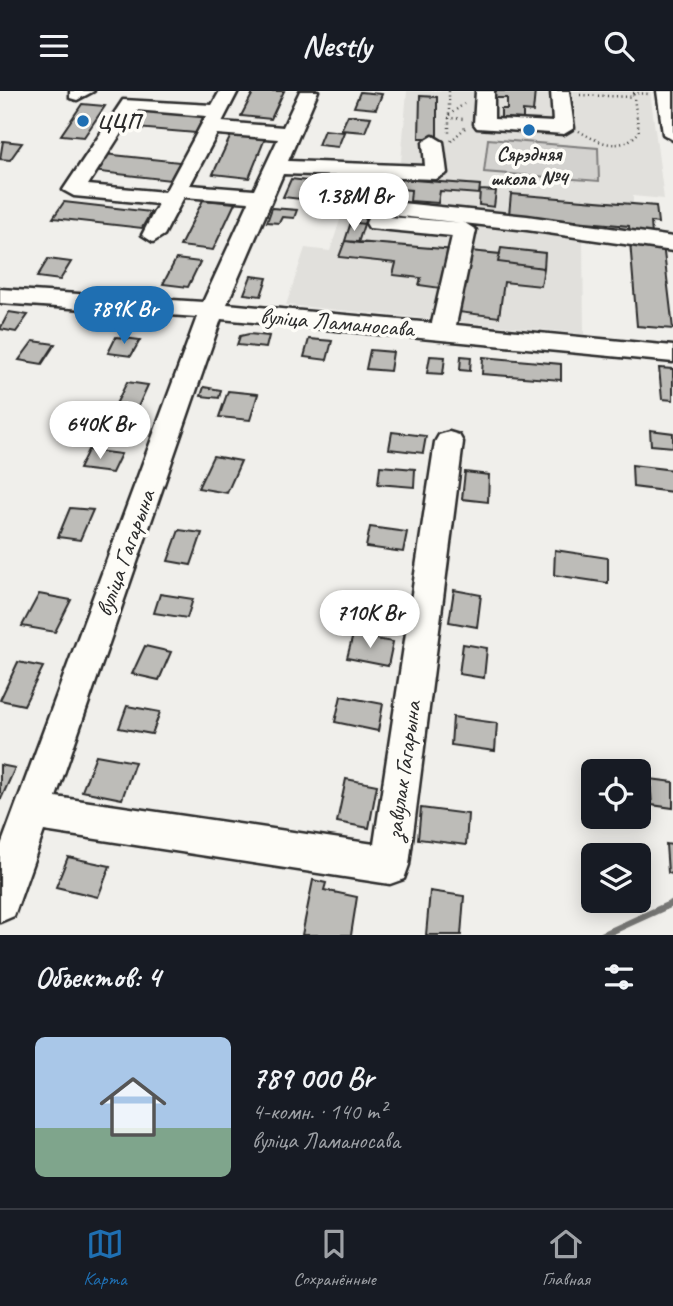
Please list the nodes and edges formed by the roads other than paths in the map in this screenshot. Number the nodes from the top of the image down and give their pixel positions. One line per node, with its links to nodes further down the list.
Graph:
1 (229, 91): 6 (street)
2 (309, 91): 7 (street, вуліца Гагарына)
3 (485, 91): 4 (street)
4 (560, 93)
5 (660, 93): 8 (street)
6 (214, 119): 7 (street); 11 (street); 11 (street)
7 (290, 134): 10 (street, вуліца Гагарына)
8 (673, 134)
9 (433, 142): 10 (street)
10 (275, 167): 12 (street, вуліца Гагарына)
11 (174, 194): 12 (street); 13 (street)
12 (262, 197): 16 (street, вуліца Гагарына)
13 (153, 235)
14 (673, 244): 17 (street)
15 (0, 296): 16 (street, вуліца Ламаносава)
16 (212, 310): 17 (street, вуліца Ламаносава); 20 (street, вуліца Гагарына)
17 (442, 332): 18 (street, вуліца Ламаносава)
18 (673, 354)
19 (449, 442): 20 (street, завулак Гагарына)
20 (32, 811): 21 (street, вуліца Гагарына)
21 (0, 902)

